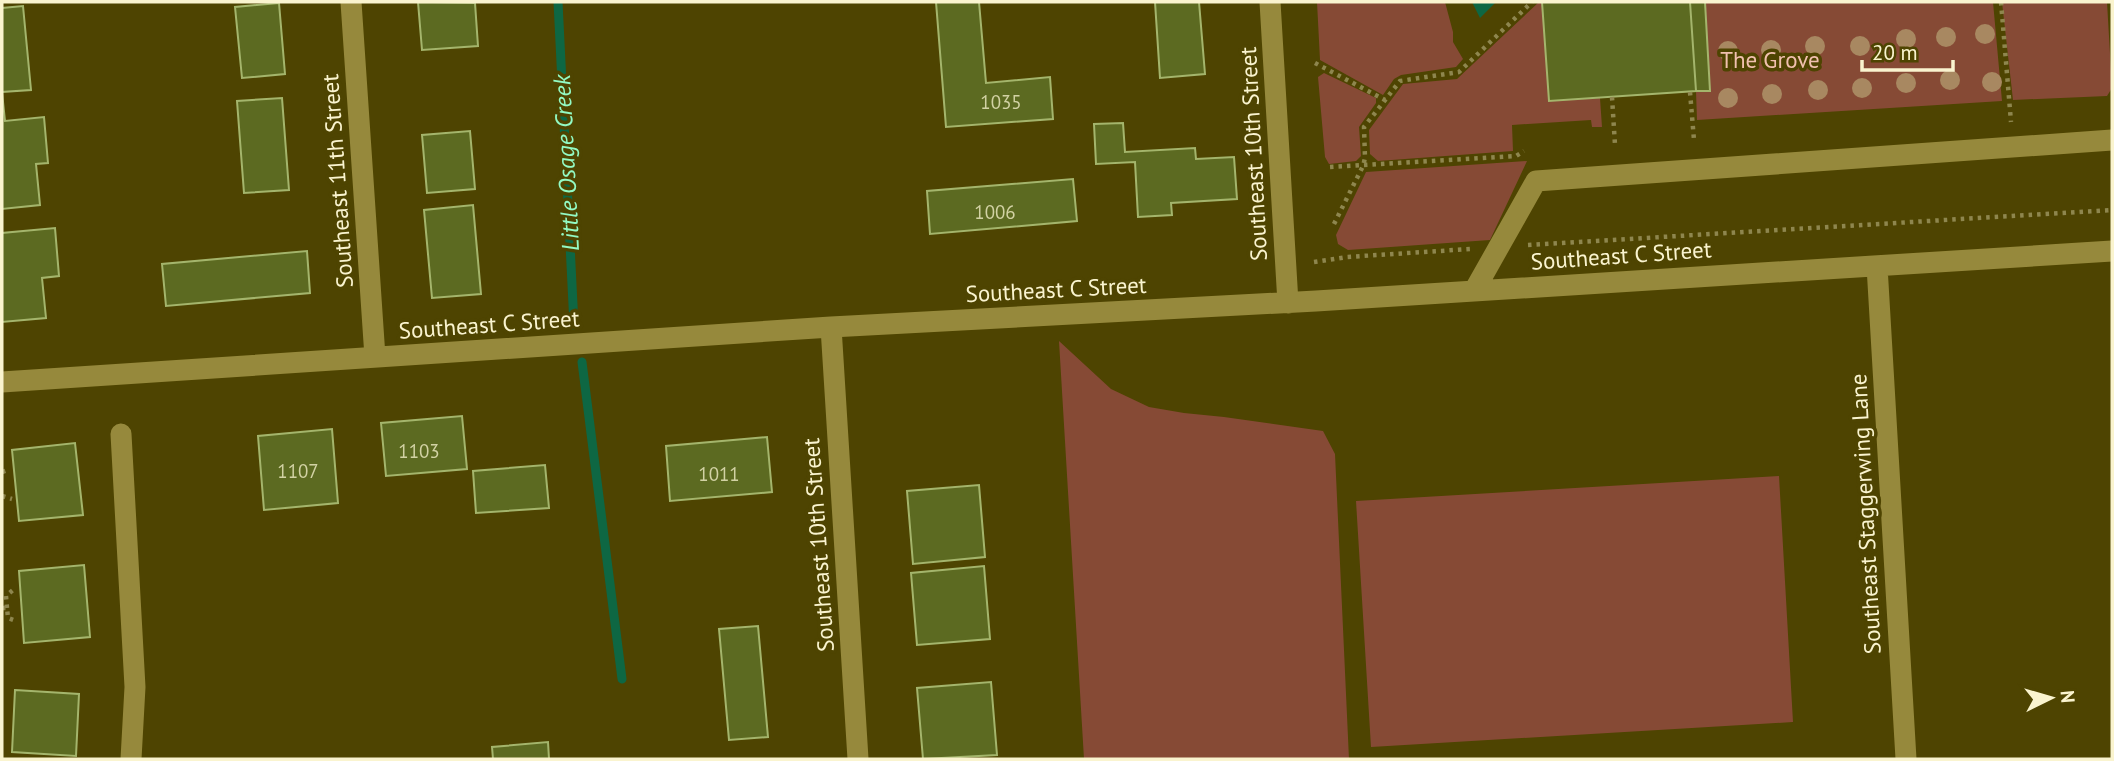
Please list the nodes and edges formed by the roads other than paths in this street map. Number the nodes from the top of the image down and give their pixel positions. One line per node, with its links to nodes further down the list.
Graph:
1 (351, 2): 9 (street, Southeast 11th Street)
2 (1270, 2): 7 (street, Southeast 10th Street)
3 (2111, 142): 6 (street)
4 (2112, 251): 5 (street, Southeast C Street)
5 (1877, 266): 6 (street, Southeast C Street); 14 (street, Southeast Staggerwing Lane)
6 (1474, 291): 7 (street, Southeast C Street)
7 (1288, 303): 8 (street, Southeast C Street)
8 (831, 327): 9 (street, Southeast C Street); 13 (street, Southeast 10th Street)
9 (375, 357): 10 (street, Southeast C Street)
10 (2, 382)
11 (121, 434): 12 (street)
12 (131, 759)
13 (858, 759)
14 (1906, 759)

